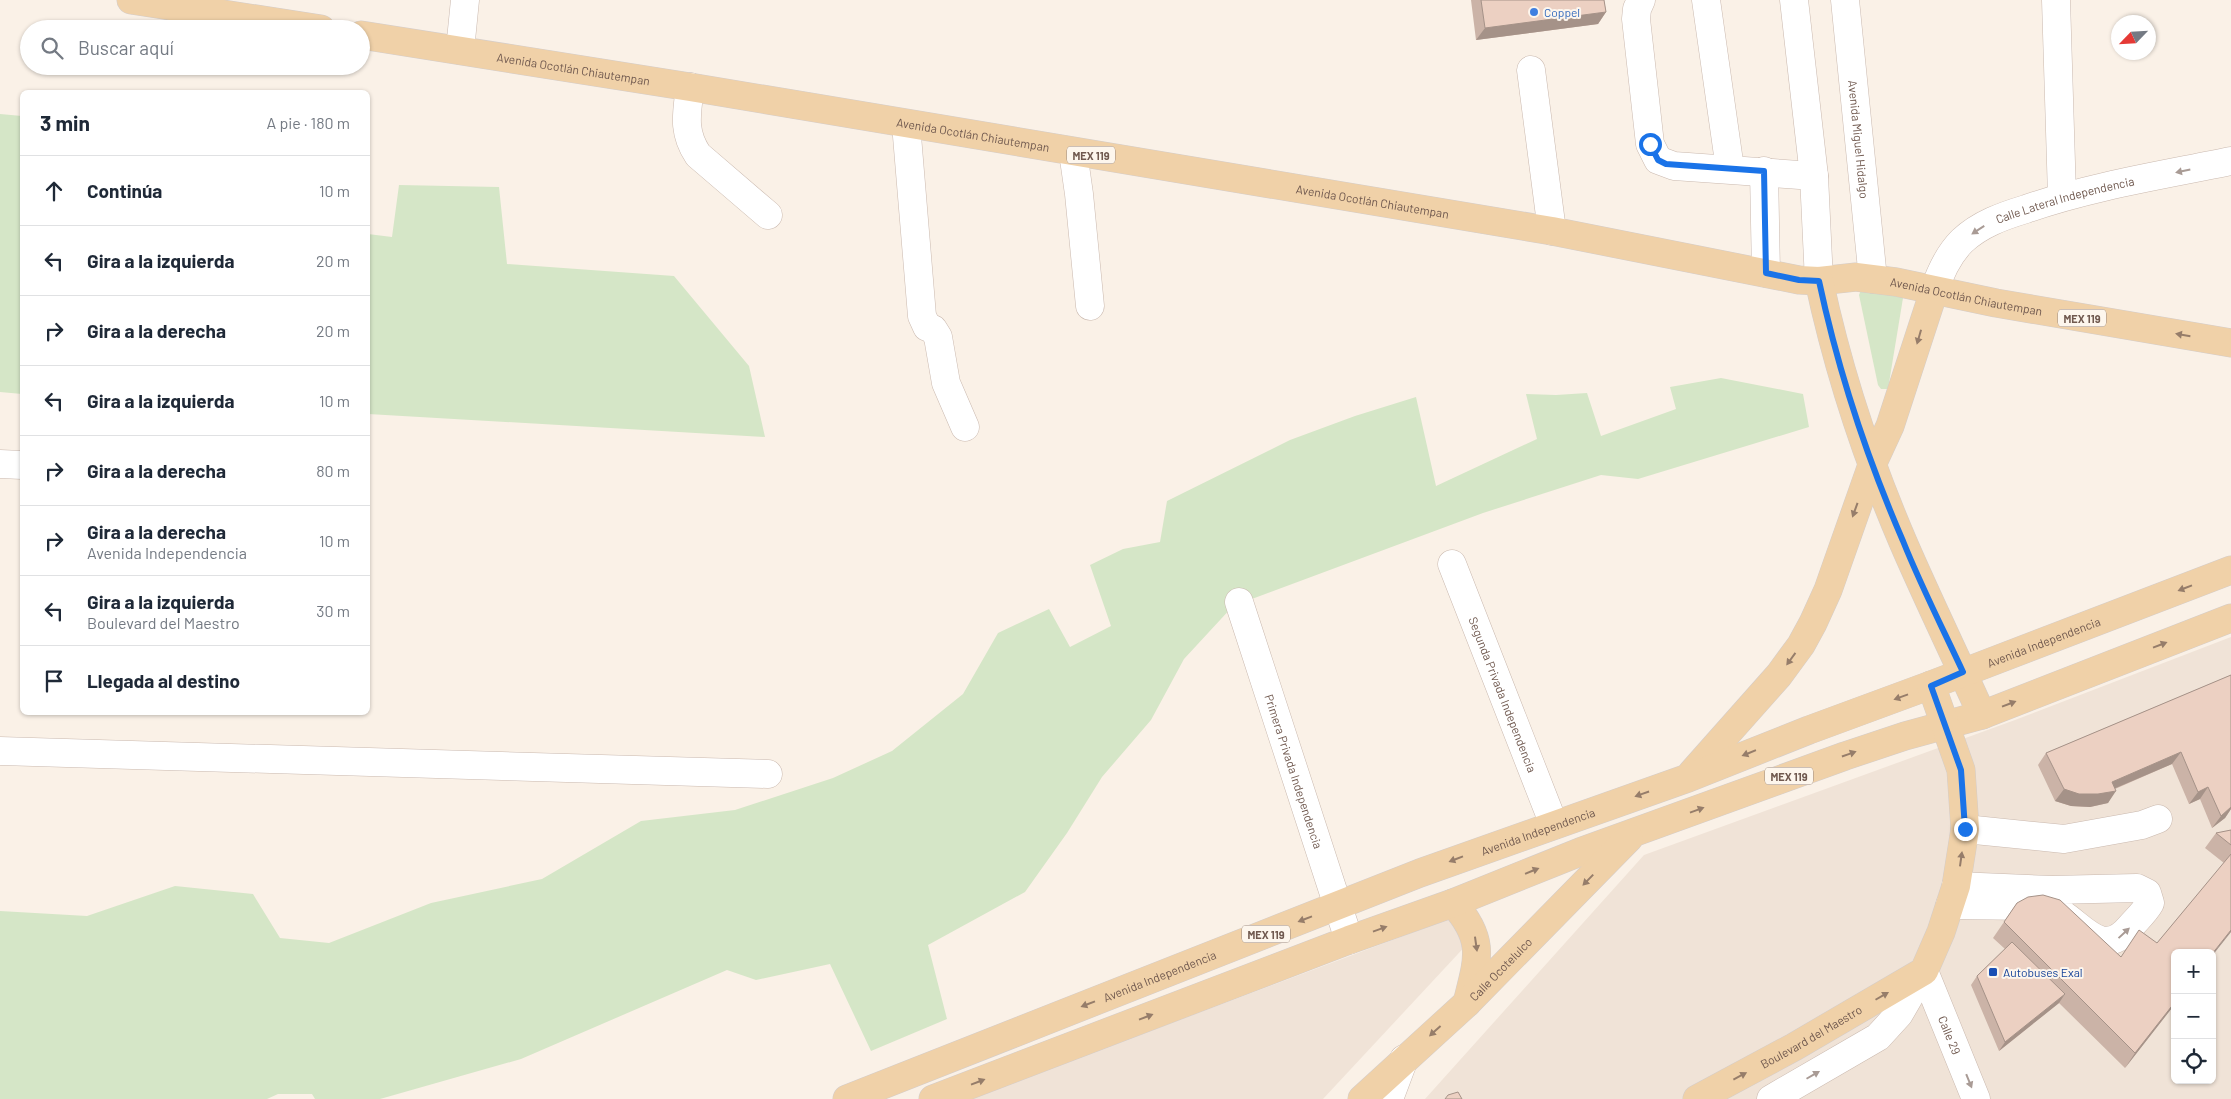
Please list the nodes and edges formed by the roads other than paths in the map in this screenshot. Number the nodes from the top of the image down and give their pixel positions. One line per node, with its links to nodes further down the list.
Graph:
1 (131, 0): 8 (main road)
2 (465, 0): 10 (street)
3 (1641, 0): 16 (street)
4 (1706, 0): 16 (street)
5 (1794, 0): 18 (street)
6 (1845, 0): 23 (street, Avenida Miguel Hidalgo)
7 (2056, 0): 19 (street)
8 (261, 20)
9 (370, 36): 10 (main road, Avenida Ocotlán Chiautempan / MEX 119)
10 (460, 50): 12 (main road, Avenida Ocotlán Chiautempan / MEX 119)
11 (1531, 70): 21 (street)
12 (690, 87): 13 (main road, Avenida Ocotlán Chiautempan / MEX 119); 20 (street)
13 (906, 124): 14 (main road, Avenida Ocotlán Chiautempan / MEX 119); 28 (street)
14 (1073, 152): 21 (main road, Avenida Ocotlán Chiautempan / MEX 119); 26 (street)
15 (2231, 161): 19 (street, Calle Lateral Independencia, one-way to 19)
16 (1730, 169): 17 (street)
17 (1764, 171): 18 (street); 22 (street)
18 (1814, 176): 24 (street)
19 (2062, 196): 25 (street, Calle Lateral Independencia, one-way to 25)
20 (768, 215)
21 (1552, 231): 22 (main road, Avenida Ocotlán Chiautempan / MEX 119)
22 (1766, 273): 24 (main road, Avenida Ocotlán Chiautempan / MEX 119)
23 (1873, 279): 24 (main road, Avenida Ocotlán Chiautempan / MEX 119); 25 (main road, Avenida Ocotlán Chiautempan / MEX 119)
24 (1819, 281): 31 (main road)
25 (1934, 290): 27 (main road, Avenida Ocotlán Chiautempan / MEX 119, one-way to 25); 31 (main road, Calle Ocotelulco, one-way to 31)
26 (1090, 306)
27 (2231, 343)
28 (965, 427)
29 (0, 464): 30 (street)
30 (20, 465)
31 (1872, 465): 36 (main road); 42 (main road, Calle Ocotelulco, one-way to 42)
32 (1452, 564): 44 (street, Segunda Privada Independencia)
33 (2231, 570): 36 (main road, Avenida Independencia / MEX 119, one-way to 36)
34 (1239, 602): 49 (street, Primera Privada Independencia)
35 (2231, 618): 38 (main road, MEX 119, one-way to 35)
36 (1963, 672): 37 (main road, Avenida Independencia / MEX 119); 38 (main road)
37 (1931, 686): 39 (main road); 42 (main road, Avenida Independencia / MEX 119, one-way to 42)
38 (1982, 715): 39 (main road, MEX 119)
39 (1946, 725): 45 (main road); 46 (main road, MEX 119, one-way to 39)
40 (0, 751): 41 (street)
41 (768, 774)
42 (1688, 778): 44 (main road, Avenida Independencia / MEX 119, one-way to 44); 46 (main road, Calle Ocotelulco)
43 (2158, 819): 45 (street)
44 (1554, 825): 49 (main road, Avenida Independencia / MEX 119, one-way to 49)
45 (1965, 829): 47 (main road, one-way to 45)
46 (1634, 833): 48 (main road, MEX 119, one-way to 46); 52 (main road, Calle Ocotelulco, one-way to 52)
47 (1953, 896): 47 (street, one-way to 47); 51 (main road)
48 (1453, 903): 50 (main road, MEX 119, one-way to 48); 52 (main road, one-way to 52)
49 (1339, 906): 50 (street, Primera Privada Independencia); 54 (main road, Avenida Independencia / MEX 119, one-way to 54)
50 (1350, 940): 55 (main road, MEX 119, one-way to 50)
51 (1924, 971): 58 (main road, Boulevard del Maestro, one-way to 51); 59 (street, one-way to 51); 60 (street, Calle 29, one-way to 60)
52 (1466, 1004): 53 (main road, Calle Ocotelulco, one-way to 53)
53 (1404, 1059): 56 (main road, Calle Ocotelulco); 57 (street)
54 (847, 1099)
55 (933, 1099)
56 (1362, 1099)
57 (1389, 1099)
58 (1697, 1099)
59 (1771, 1099)
60 (1976, 1099)

